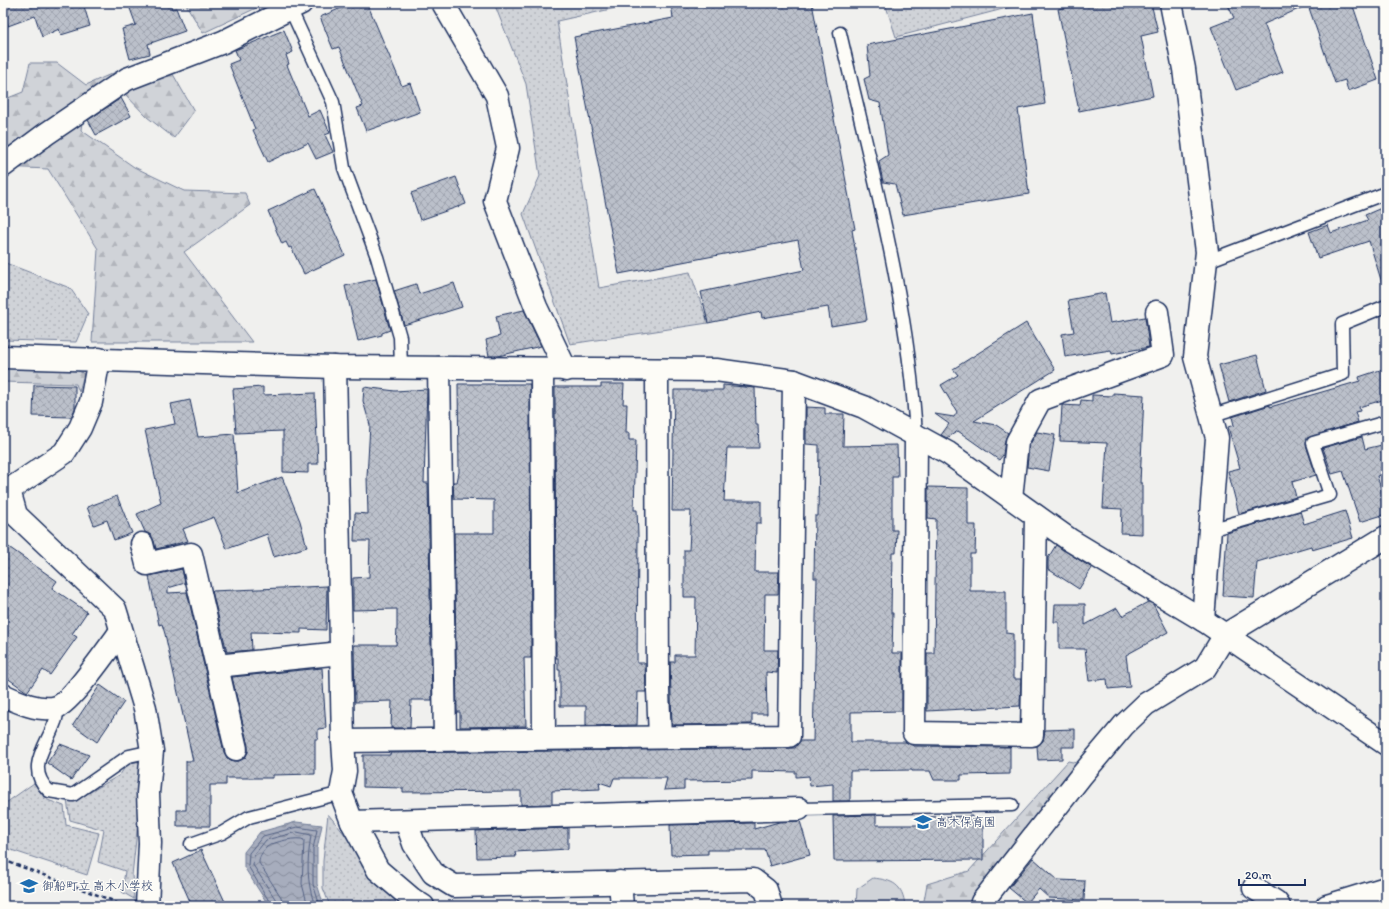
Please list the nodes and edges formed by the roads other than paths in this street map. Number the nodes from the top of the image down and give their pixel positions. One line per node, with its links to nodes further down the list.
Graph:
1 (443, 3): 16 (street)
2 (1171, 3): 7 (street)
3 (296, 6): 5 (street); 13 (lane)
4 (840, 33): 21 (lane)
5 (3, 166)
6 (1386, 193): 7 (lane)
7 (1205, 262): 19 (street)
8 (1386, 306): 19 (lane)
9 (1157, 312): 23 (street)
10 (3, 357): 11 (street)
11 (99, 359): 12 (street); 22 (street)
12 (335, 367): 13 (street); 31 (street)
13 (401, 368): 14 (street)
14 (439, 368): 15 (street); 37 (street)
15 (542, 370): 16 (street); 36 (street)
16 (566, 370): 17 (street)
17 (657, 370): 18 (street); 35 (street)
18 (794, 381): 21 (street); 35 (street)
19 (1210, 416): 25 (street)
20 (1386, 422): 25 (lane)
21 (916, 436): 23 (street); 24 (street)
22 (6, 492): 29 (street)
23 (1011, 498): 24 (street)
24 (1036, 516): 28 (street)
25 (1210, 530): 28 (street)
26 (1386, 536): 30 (street)
27 (142, 544): 32 (street)
28 (1203, 620): 30 (street)
29 (121, 631): 34 (street); 41 (street)
30 (1225, 635): 39 (street); 55 (street)
31 (341, 652): 32 (street); 38 (street)
32 (217, 666): 40 (street)
33 (3, 695): 34 (street)
34 (57, 707): 41 (lane)
35 (660, 737): 36 (street)
36 (544, 738): 37 (street)
37 (445, 739): 38 (street)
38 (343, 741): 42 (street)
39 (1386, 744)
40 (236, 749)
41 (152, 751): 52 (street)
42 (341, 793): 46 (street); 47 (lane)
43 (1012, 805): 44 (lane)
44 (799, 809): 45 (street)
45 (406, 821): 46 (street); 48 (street)
46 (352, 822): 51 (street)
47 (191, 844)
48 (620, 882): 53 (street); 54 (street)
49 (1254, 888): 56 (street)
50 (1386, 888): 57 (street)
51 (413, 904)
52 (147, 906)
53 (622, 906)
54 (771, 906)
55 (981, 906)
56 (1278, 906)
57 (1327, 906)

